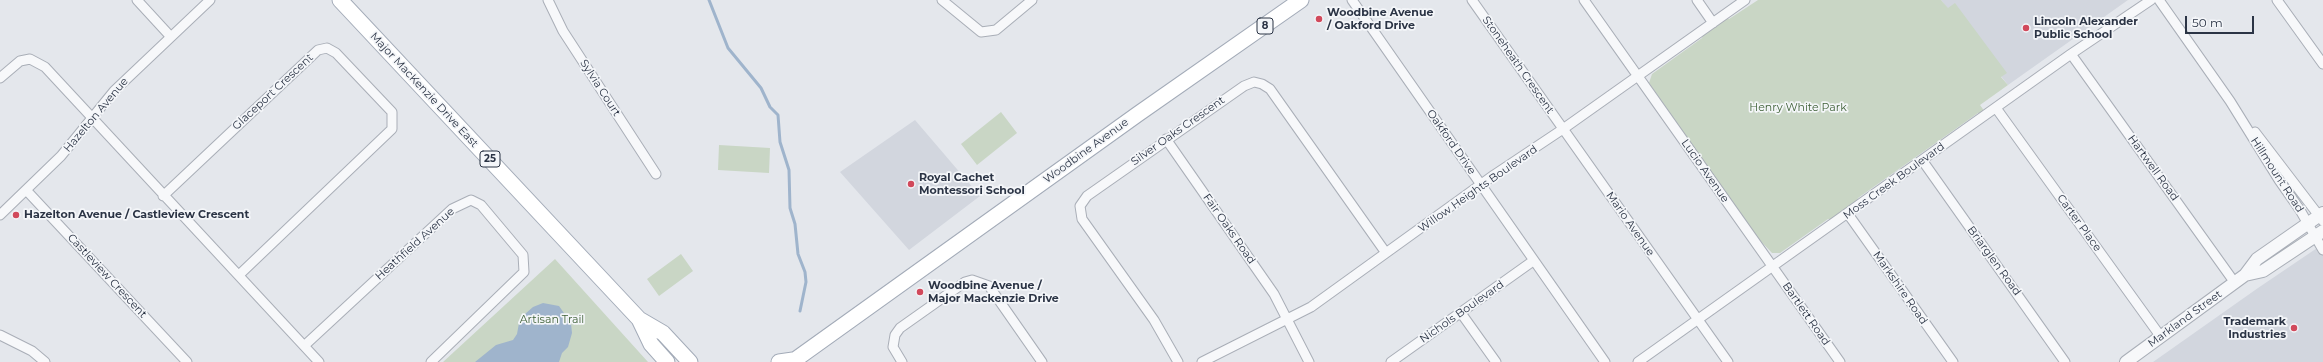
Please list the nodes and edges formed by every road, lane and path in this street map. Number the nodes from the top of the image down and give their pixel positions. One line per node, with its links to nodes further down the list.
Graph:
1 (137, 0): 17 (street)
2 (210, 0): 17 (street, Hazelton Avenue)
3 (340, 0): 46 (main road, Major MacKenzie Drive East / 25)
4 (548, 0): 28 (street, Sylvia Court)
5 (942, 0): 6 (street)
6 (1032, 0)
7 (1302, 0): 51 (main road, Woodbine Avenue / 8)
8 (1352, 0): 29 (street, Oakford Drive)
9 (1472, 0): 25 (street, Stoneheath Crescent)
10 (1584, 0): 20 (street)
11 (1697, 0): 16 (street)
12 (1745, 0): 16 (street, Willow Heights Boulevard)
13 (2151, 0): 18 (street, Moss Creek Boulevard)
14 (2159, 0): 22 (street, Hillmount Road)
15 (2277, 0): 19 (street)
16 (1713, 23): 20 (street, Willow Heights Boulevard)
17 (171, 37): 24 (street, Hazelton Avenue)
18 (2071, 54): 23 (street, Moss Creek Boulevard); 43 (street, Hartwell Road)
19 (2323, 64)
20 (1638, 76): 25 (street, Willow Heights Boulevard); 40 (street, Lucio Avenue)
21 (0, 78): 24 (street)
22 (2230, 101): 34 (street, Hillmount Road); 35 (street, Hillmount Road)
23 (1996, 108): 27 (street, Moss Creek Boulevard); 49 (street, Carter Place)
24 (93, 118): 30 (street, Hazelton Avenue); 31 (street)
25 (1563, 129): 29 (street, Willow Heights Boulevard); 45 (street, Mario Avenue)
26 (1166, 139): 38 (street, Silver Oaks Crescent); 47 (street, Fair Oaks Road); 60 (street, Silver Oaks Crescent)
27 (1922, 160): 32 (street, Moss Creek Boulevard); 70 (street, Briarglen Road)
28 (656, 174)
29 (1481, 185): 38 (street, Willow Heights Boulevard); 39 (street, Oakford Drive)
30 (27, 191): 33 (street, Hazelton Avenue); 53 (street, Castleview Crescent)
31 (163, 196): 41 (street); 41 (street, Glaceport Crescent)
32 (1848, 214): 40 (street, Moss Creek Boulevard); 69 (street, Markshire Road)
33 (0, 215)
34 (2322, 217): 35 (street, Markland Street)
35 (2308, 223): 36 (street, Hillmount Road); 42 (street, Markland Street)
36 (2319, 234): 37 (street, Hillmount Road); 42 (street, Markland Street)
37 (2323, 250)
38 (1386, 253): 47 (street, Willow Heights Boulevard)
39 (1534, 261): 44 (street, Nichols Boulevard); 65 (street, Oakford Drive)
40 (1772, 266): 45 (street, Moss Creek Boulevard); 68 (street, Bartlett Road)
41 (239, 275): 50 (street)
42 (2245, 275): 43 (street, Markland Street)
43 (2234, 283): 49 (street, Markland Street)
44 (1461, 313): 63 (street, Nichols Boulevard); 64 (street)
45 (1698, 319): 66 (street, Moss Creek Boulevard); 67 (street, Mario Avenue)
46 (639, 320): 56 (main road, Major MacKenzie Drive East / 25); 57 (main road, Major MacKenzie Drive East / 25)
47 (1289, 320): 61 (street, Willow Heights Boulevard); 62 (street, Fair Oaks Road)
48 (0, 335): 52 (street)
49 (2161, 337): 71 (street, Markland Street)
50 (304, 346): 54 (street); 55 (street, Heathfield Avenue)
51 (788, 361)
52 (45, 362)
53 (188, 362)
54 (319, 362)
55 (431, 362)
56 (667, 362)
57 (690, 362)
58 (902, 362): 59 (street)
59 (1042, 362)
60 (1178, 362)
61 (1202, 362)
62 (1309, 362)
63 (1391, 362)
64 (1496, 362)
65 (1605, 362)
66 (1638, 362)
67 (1728, 362)
68 (1840, 362)
69 (1953, 362)
70 (2066, 362)
71 (2126, 362)

